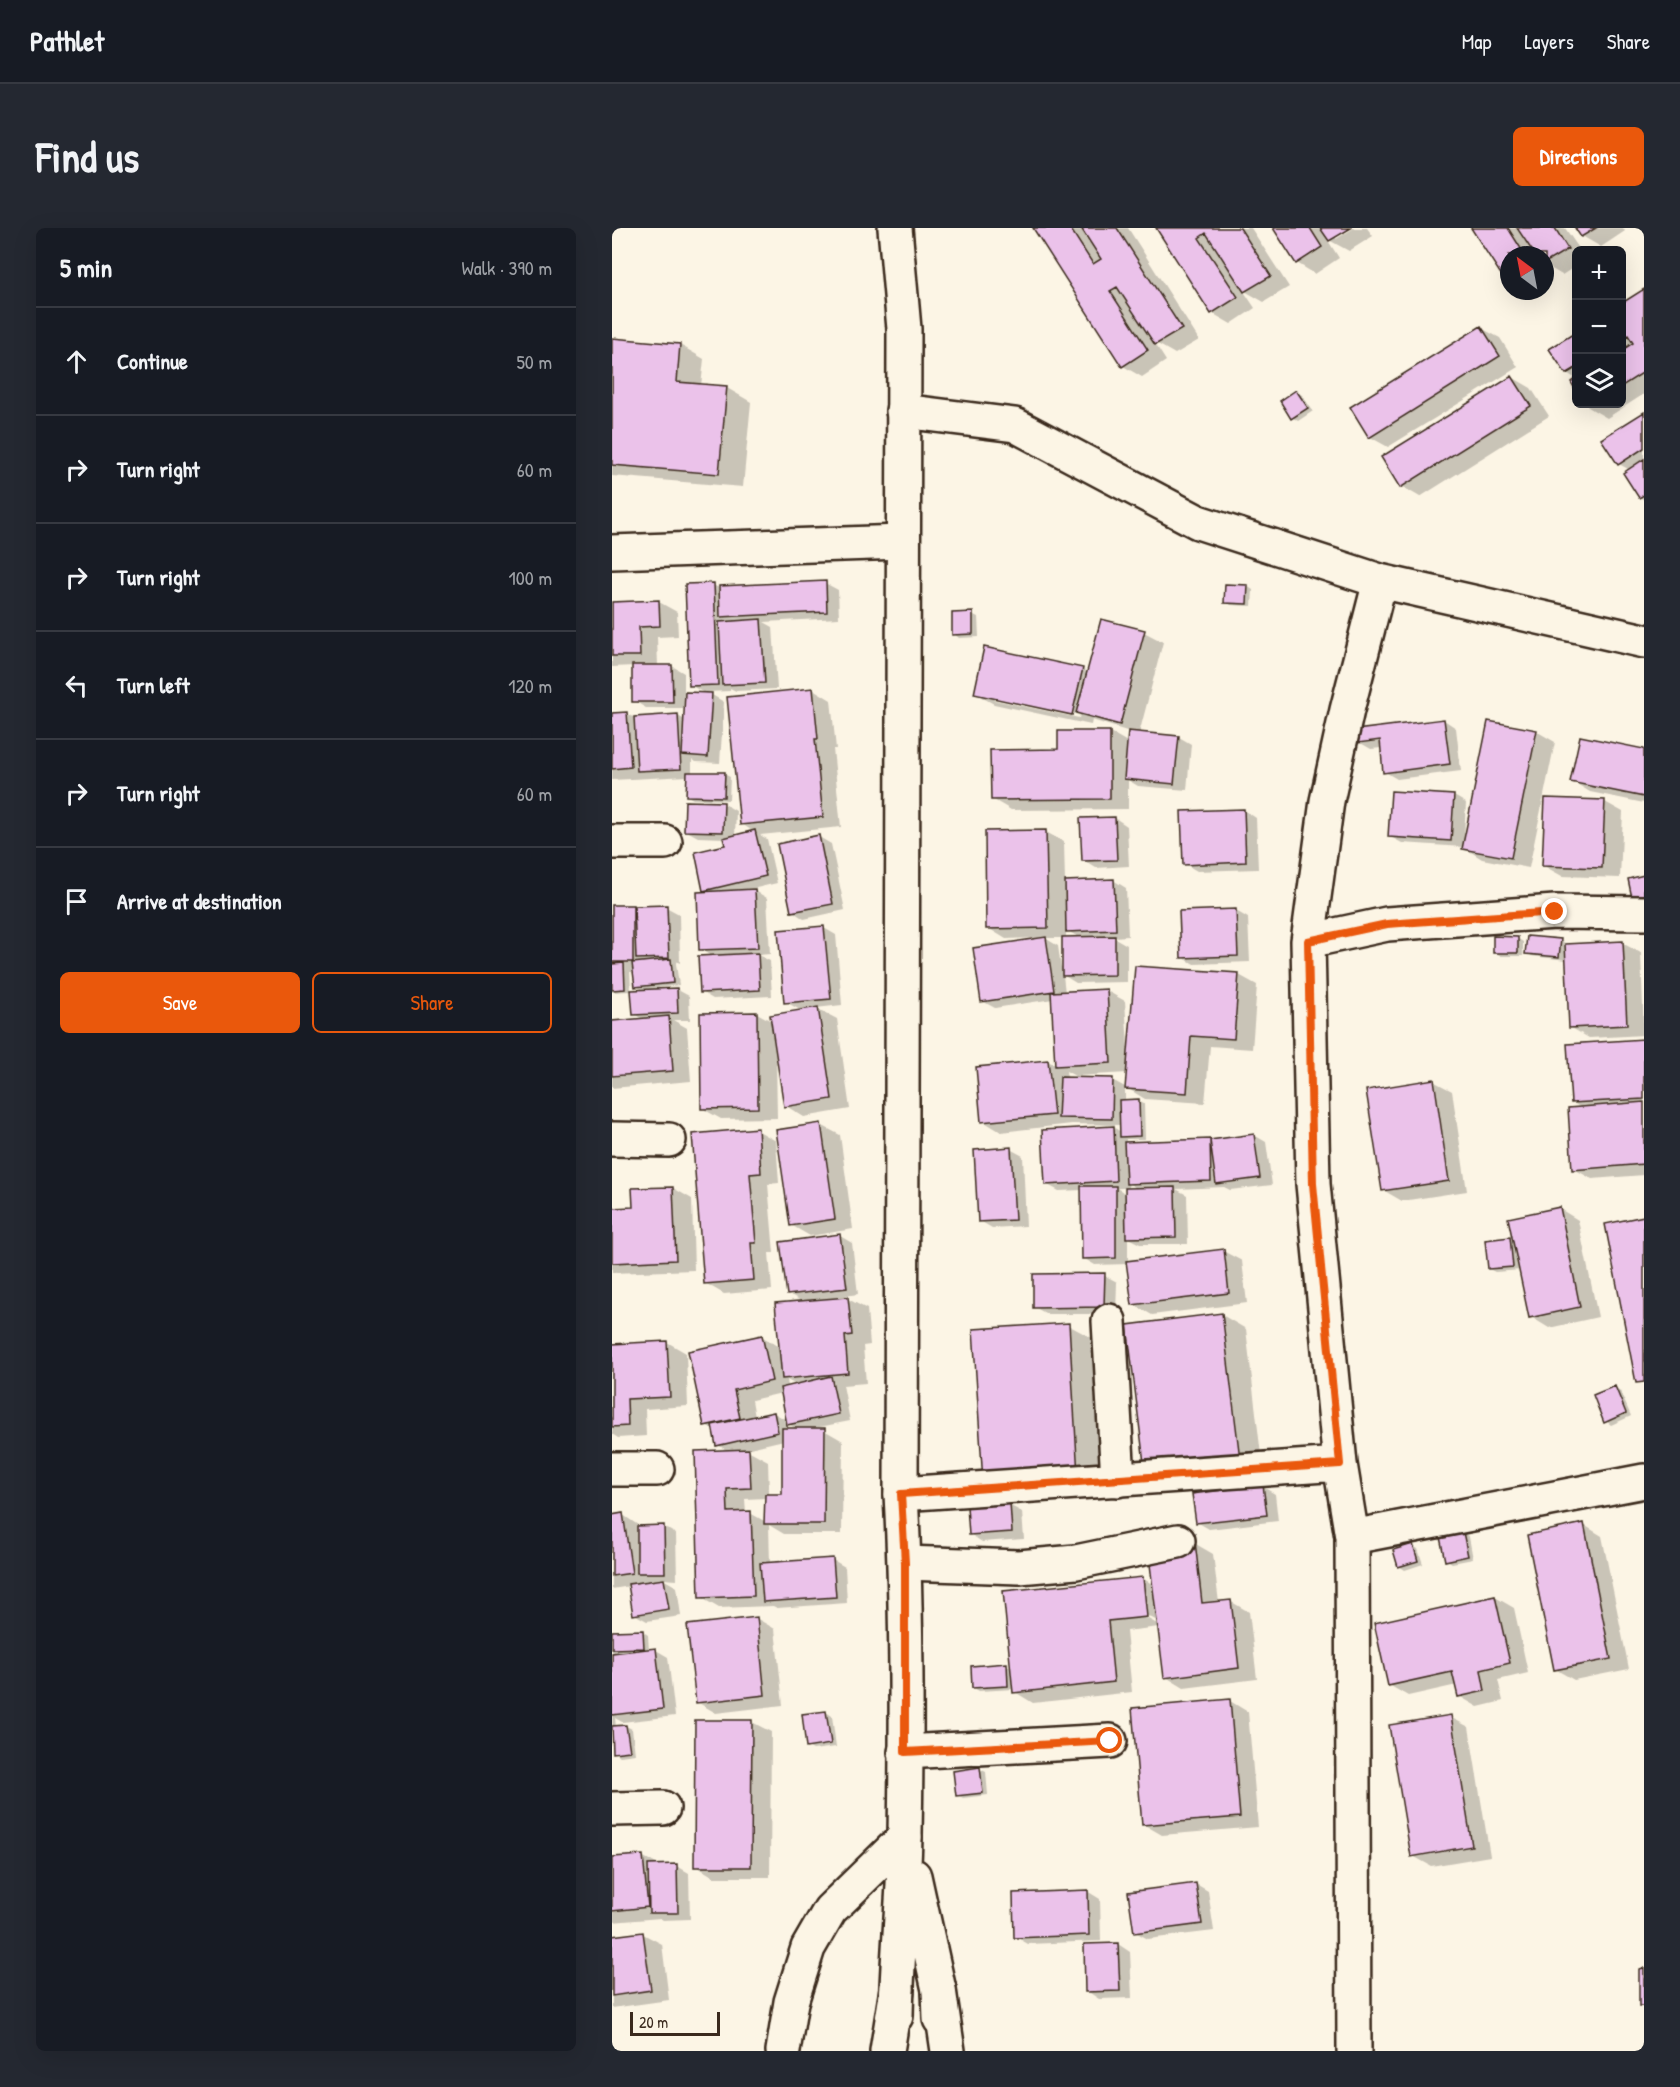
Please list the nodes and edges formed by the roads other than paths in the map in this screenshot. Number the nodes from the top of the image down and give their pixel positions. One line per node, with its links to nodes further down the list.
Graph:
1 (895, 228): 2 (main road)
2 (903, 411): 3 (main road); 5 (main road)
3 (902, 542): 4 (main road); 19 (main road)
4 (612, 552)
5 (1380, 581): 6 (main road); 10 (main road)
6 (1644, 641)
7 (612, 842): 8 (main road)
8 (666, 842)
9 (1644, 914): 10 (main road)
10 (1308, 941): 14 (main road)
11 (612, 1139): 12 (main road)
12 (669, 1140)
13 (1109, 1321): 17 (main road)
14 (1340, 1464): 17 (main road); 20 (main road)
15 (612, 1469): 16 (main road)
16 (657, 1469)
17 (1118, 1480): 19 (main road)
18 (1644, 1481): 20 (main road)
19 (901, 1494): 22 (main road)
20 (1352, 1538): 35 (main road)
21 (1178, 1541): 22 (main road)
22 (905, 1563): 24 (main road)
23 (1110, 1741): 24 (main road)
24 (905, 1752): 27 (main road)
25 (663, 1808): 26 (main road)
26 (612, 1809)
27 (905, 1837): 28 (main road); 29 (main road); 30 (main road)
28 (897, 1989): 31 (main road); 32 (main road)
29 (939, 1990): 33 (main road); 34 (main road)
30 (783, 2051)
31 (887, 2051)
32 (896, 2051)
33 (940, 2051)
34 (948, 2051)
35 (1354, 2051)

